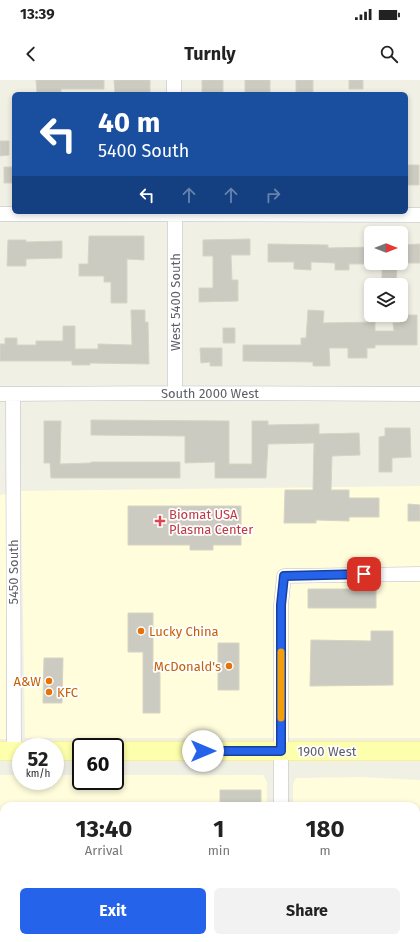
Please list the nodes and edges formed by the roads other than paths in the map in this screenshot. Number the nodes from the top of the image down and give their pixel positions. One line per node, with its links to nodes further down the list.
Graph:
1 (174, 80): 2 (street)
2 (174, 92)
3 (0, 214): 4 (street)
4 (12, 214)
5 (175, 214): 8 (street, West 5400 South)
6 (298, 214): 7 (street)
7 (420, 215)
8 (175, 393): 9 (street, South 2000 West); 10 (street, South 2000 West)
9 (6, 394): 12 (street, 5450 South)
10 (420, 394)
11 (420, 574): 14 (street)
12 (12, 751)
13 (124, 751): 14 (main road, 1900 West)
14 (281, 751): 15 (main road, 1900 West); 16 (street)
15 (420, 751)
16 (281, 802)

